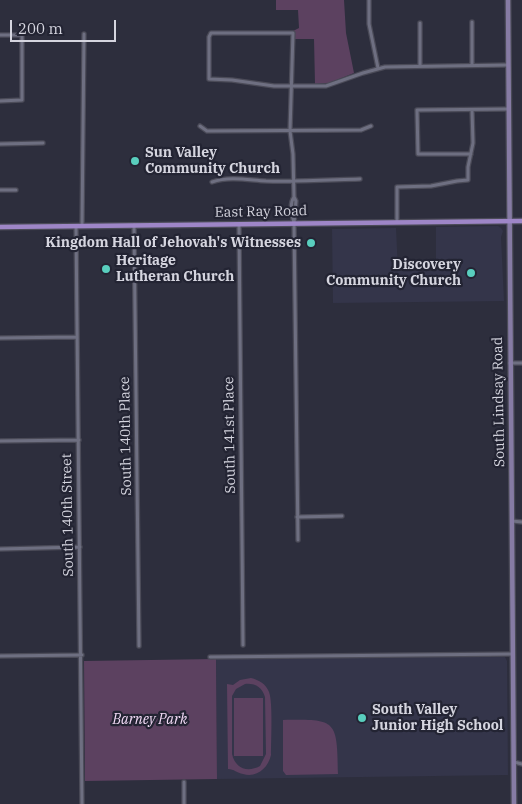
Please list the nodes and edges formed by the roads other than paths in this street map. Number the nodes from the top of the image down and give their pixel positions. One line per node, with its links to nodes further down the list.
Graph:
1 (369, 0): 10 (street)
2 (508, 0): 8 (main road, South Lindsay Road)
3 (472, 22): 7 (street)
4 (420, 24): 9 (street)
5 (84, 34): 31 (street, South 140th Street)
6 (0, 35): 12 (street)
7 (472, 65): 8 (street); 9 (street)
8 (508, 65): 13 (main road, South Lindsay Road)
9 (420, 66): 10 (street)
10 (378, 68): 11 (street)
11 (292, 87): 11 (street); 17 (street)
12 (0, 100)
13 (508, 109): 14 (street); 27 (main road, South Lindsay Road)
14 (472, 110): 20 (street); 20 (street)
15 (200, 126): 17 (street)
16 (371, 126): 17 (street)
17 (290, 130): 22 (street)
18 (43, 143): 19 (street)
19 (0, 144)
20 (471, 154): 28 (street)
21 (360, 179): 22 (street)
22 (294, 181): 23 (street); 29 (street)
23 (212, 182)
24 (0, 190): 25 (street)
25 (16, 190)
26 (522, 220): 27 (main road, East Ray Road)
27 (509, 221): 28 (main road, East Ray Road); 36 (main road, South Lindsay Road)
28 (397, 222): 29 (main road, East Ray Road)
29 (294, 223): 30 (main road, East Ray Road); 41 (street)
30 (239, 224): 32 (main road, East Ray Road); 47 (street, South 141st Place)
31 (79, 226): 32 (main road, East Ray Road); 33 (main road, East Ray Road); 34 (street, South 140th Street)
32 (134, 226): 48 (street, South 140th Place)
33 (0, 227)
34 (76, 337): 35 (street); 38 (street, South 140th Street)
35 (0, 338)
36 (510, 363): 37 (street); 42 (main road, South Lindsay Road)
37 (522, 363)
38 (78, 440): 39 (street); 46 (street, South 140th Street)
39 (0, 441)
40 (342, 516): 41 (street)
41 (297, 517): 44 (street)
42 (512, 520): 43 (street); 49 (main road, South Lindsay Road)
43 (522, 522)
44 (298, 540)
45 (0, 548): 46 (street)
46 (80, 548): 50 (street, South 140th Street)
47 (243, 645)
48 (139, 646)
49 (513, 654): 52 (street); 54 (main road, South Lindsay Road)
50 (82, 655): 51 (street); 57 (street, South 140th Street)
51 (0, 656)
52 (210, 657)
53 (522, 760): 54 (street)
54 (514, 762): 55 (street); 59 (main road, South Lindsay Road)
55 (522, 764)
56 (184, 782): 58 (street)
57 (82, 804)
58 (184, 804)
59 (514, 804)

